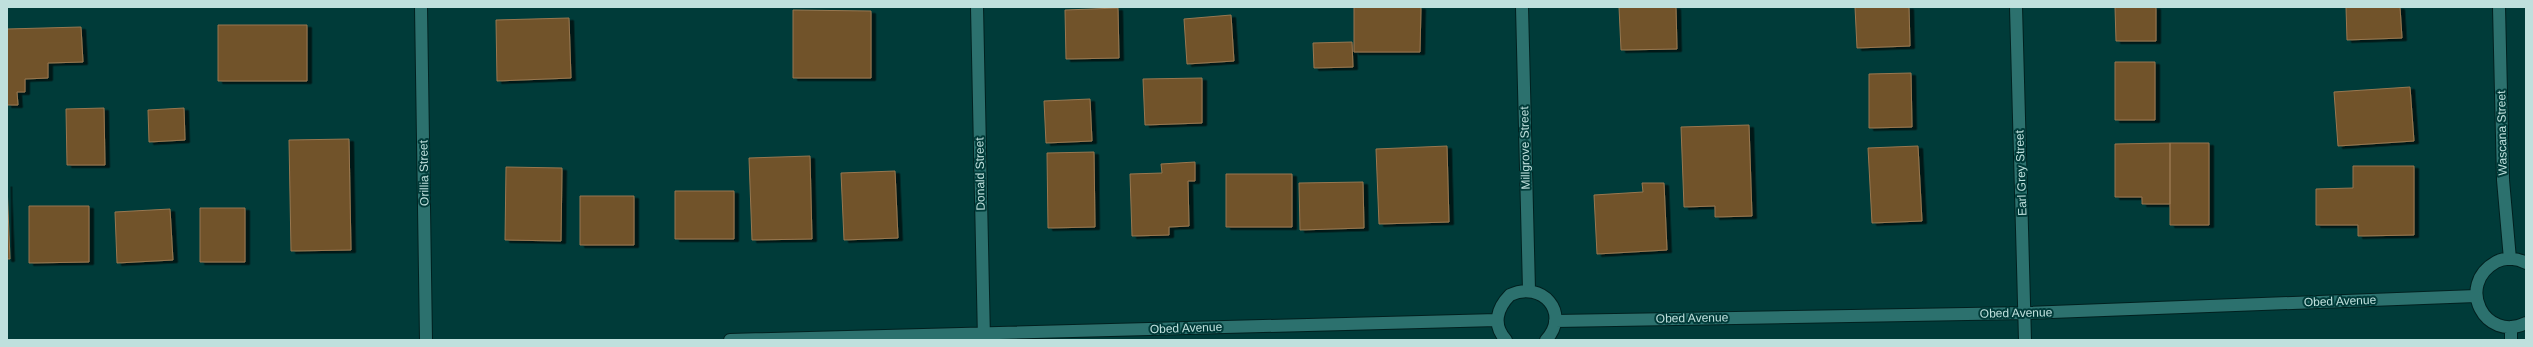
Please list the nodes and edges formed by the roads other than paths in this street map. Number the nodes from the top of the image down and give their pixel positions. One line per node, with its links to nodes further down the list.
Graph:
1 (421, 7): 16 (street, Orillia Street)
2 (977, 7): 15 (street, Donald Street)
3 (1522, 7): 8 (street, Millgrove Street)
4 (2016, 7): 10 (street, Earl Grey Street)
5 (2499, 7): 6 (street, Wascana Street)
6 (2510, 259): 7 (street); 9 (street)
7 (2526, 263)
8 (1529, 290): 11 (street); 12 (street)
9 (2476, 296): 10 (street, Obed Avenue); 14 (street)
10 (2025, 313): 12 (street, Obed Avenue); 20 (street, Earl Grey Street)
11 (1497, 320): 15 (street, Obed Avenue); 18 (street)
12 (1555, 321): 19 (street)
13 (2526, 323): 14 (street)
14 (2511, 327): 21 (street)
15 (983, 337): 17 (street, Obed Avenue)
16 (426, 340)
17 (730, 340)
18 (1506, 340)
19 (1546, 340)
20 (2025, 340)
21 (2511, 340)

